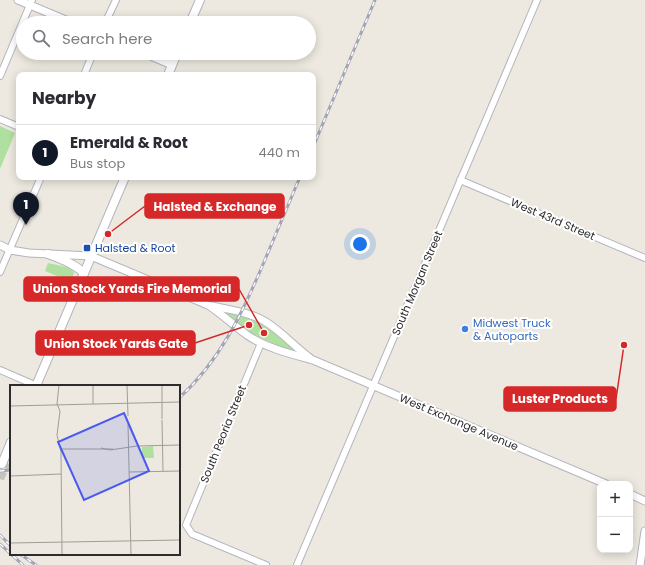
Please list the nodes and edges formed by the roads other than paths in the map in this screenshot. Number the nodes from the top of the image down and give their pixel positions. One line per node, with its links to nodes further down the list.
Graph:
1 (18, 0): 5 (street)
2 (116, 0): 8 (street)
3 (200, 0): 9 (main road)
4 (537, 0): 22 (street, South Morgan Street)
5 (30, 2): 6 (street); 7 (street)
6 (24, 16)
7 (59, 16)
8 (110, 16)
9 (193, 16)
10 (16, 37): 17 (street)
11 (90, 60): 15 (street)
12 (160, 60): 14 (street)
13 (174, 60): 14 (main road)
14 (172, 65): 16 (main road)
15 (85, 72)
16 (169, 72)
17 (0, 76)
18 (0, 119): 19 (street)
19 (16, 126)
20 (39, 180): 24 (street)
21 (124, 180): 26 (main road)
22 (460, 180): 27 (street, West 43rd Street); 36 (street, South Morgan Street)
23 (0, 245): 24 (street)
24 (10, 250): 25 (street); 28 (street)
25 (48, 254): 26 (street); 29 (main road)
26 (91, 256): 29 (main road); 30 (street, West Exchange Avenue)
27 (645, 258)
28 (0, 272)
29 (84, 273): 35 (main road)
30 (208, 305): 31 (street, West Exchange Avenue); 32 (street, West Exchange Avenue)
31 (261, 342): 32 (street, West Exchange Avenue); 43 (street, South Peoria Street)
32 (313, 360): 36 (street, West Exchange Avenue)
33 (0, 370): 34 (street)
34 (35, 385)
35 (37, 385)
36 (374, 386): 39 (street, West Exchange Avenue); 44 (street, South Morgan Street)
37 (10, 445): 38 (main road)
38 (10, 454)
39 (599, 481)
40 (633, 495): 41 (street)
41 (645, 500)
42 (645, 531): 45 (street)
43 (266, 565)
44 (297, 565)
45 (640, 565)

